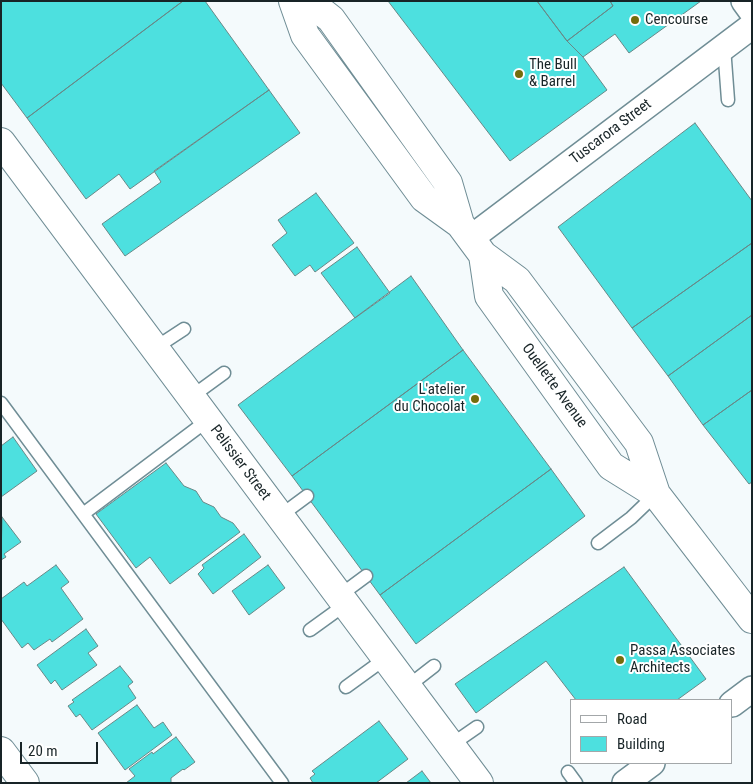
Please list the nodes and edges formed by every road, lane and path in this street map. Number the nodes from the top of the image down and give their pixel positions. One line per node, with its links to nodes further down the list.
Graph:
1 (293, 1): 9 (main road, Ouellette Avenue)
2 (308, 1): 9 (main road, Ouellette Avenue)
3 (744, 1): 4 (street)
4 (752, 12)
5 (752, 26): 6 (street, Tuscarora Street)
6 (724, 47): 7 (lane); 9 (street, Tuscarora Street)
7 (728, 100)
8 (1, 142): 11 (main road, Pelissier Street)
9 (472, 239): 16 (main road, Ouellette Avenue); 16 (main road, Ouellette Avenue)
10 (184, 329): 11 (lane)
11 (155, 348): 13 (main road, Pelissier Street)
12 (224, 373): 13 (lane)
13 (191, 397): 15 (main road, Pelissier Street)
14 (1, 403): 18 (lane)
15 (208, 420): 18 (lane); 19 (main road, Pelissier Street)
16 (656, 494): 20 (lane); 23 (main road, Ouellette Avenue)
17 (307, 496): 19 (lane)
18 (83, 514): 36 (lane)
19 (280, 516): 22 (main road, Pelissier Street)
20 (598, 543)
21 (366, 576): 22 (lane)
22 (342, 600): 24 (lane); 25 (main road, Pelissier Street)
23 (752, 619)
24 (310, 630)
25 (386, 658): 27 (main road, Pelissier Street); 28 (lane)
26 (434, 666): 27 (lane)
27 (407, 686): 32 (main road, Pelissier Street)
28 (346, 687)
29 (752, 689): 30 (street)
30 (733, 703)
31 (478, 727): 32 (lane)
32 (451, 745): 37 (main road, Pelissier Street)
33 (1, 751): 35 (main road)
34 (651, 764): 38 (street)
35 (25, 783)
36 (282, 783)
37 (479, 783)
38 (625, 783)

